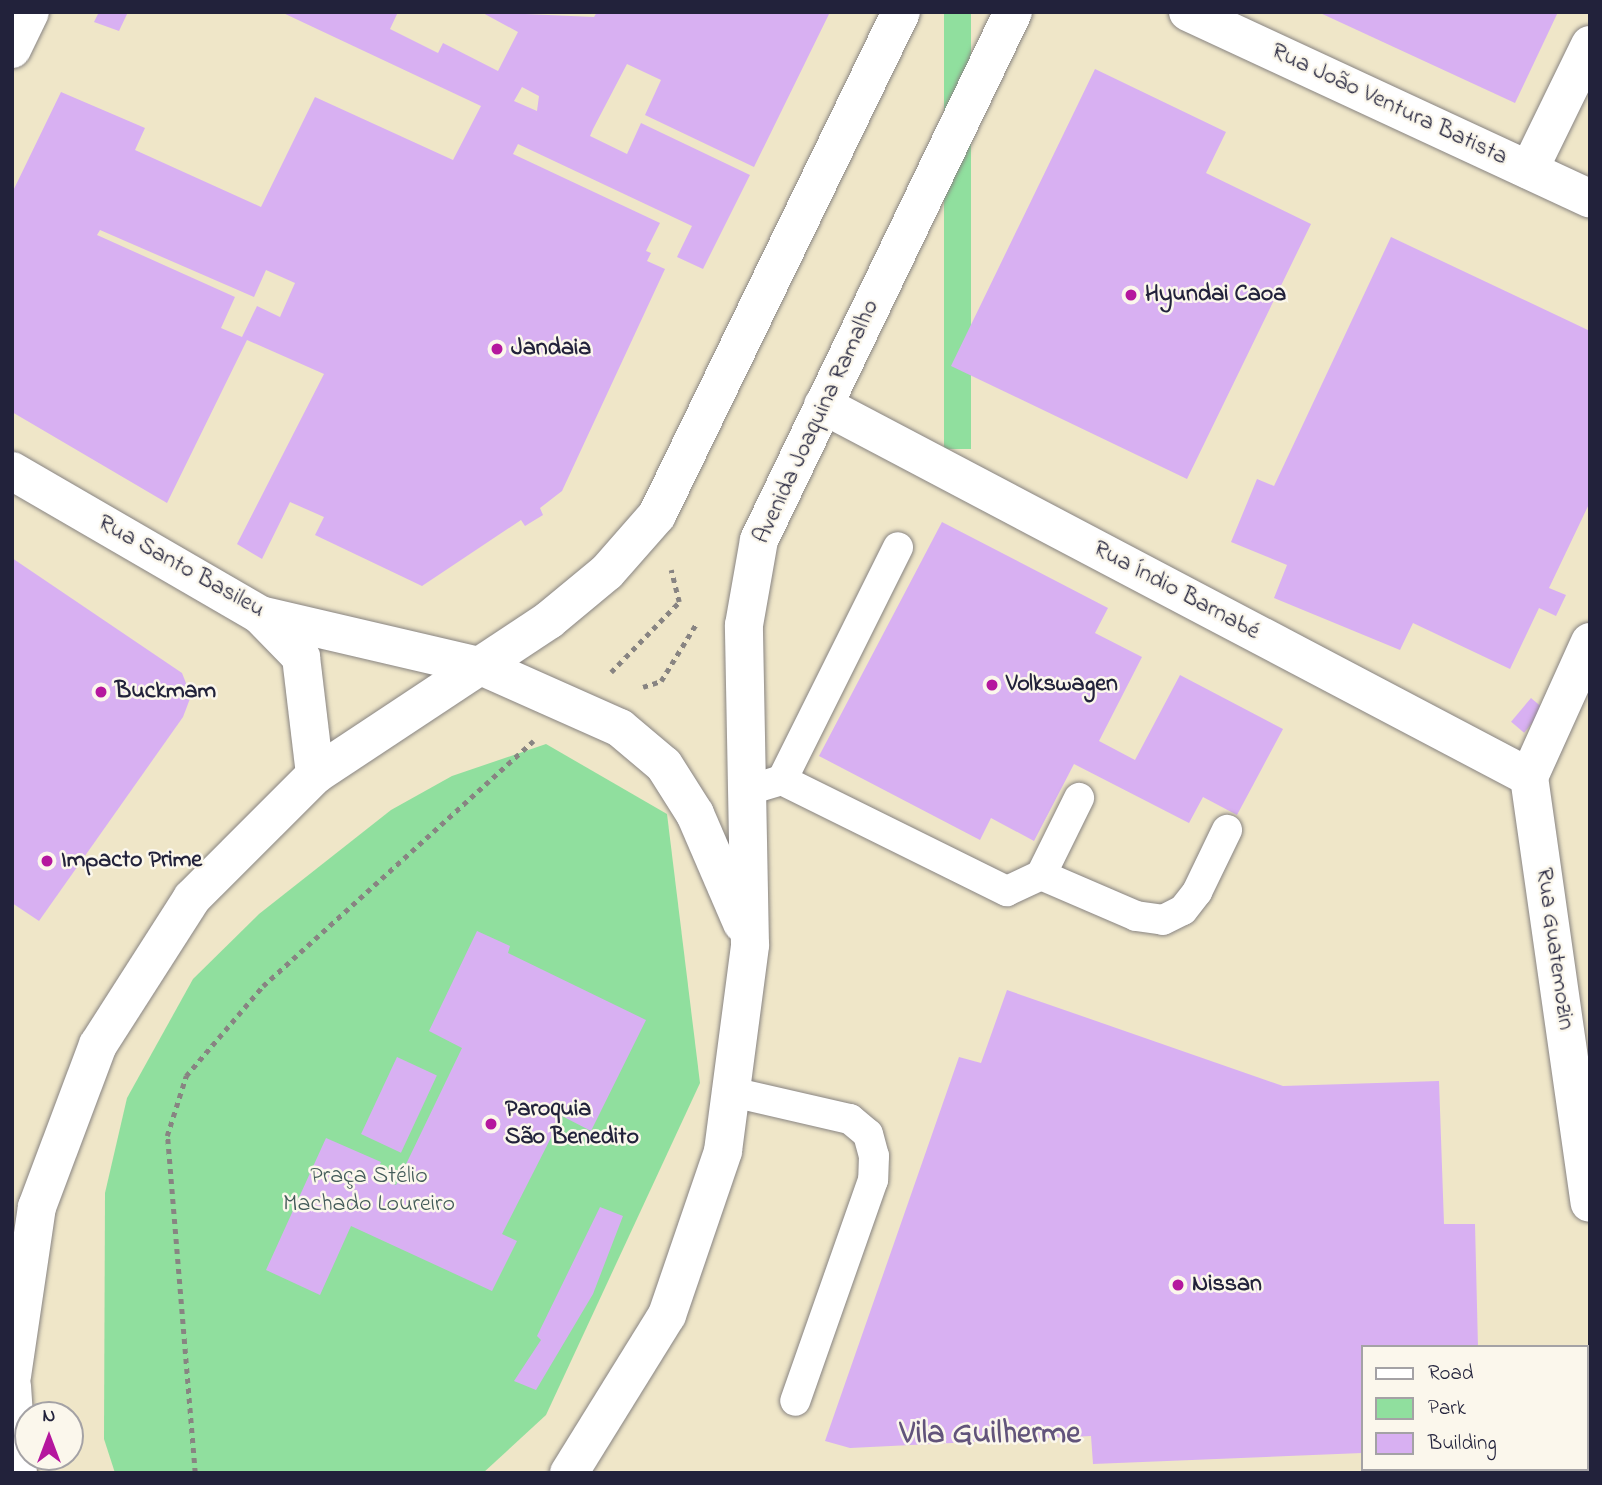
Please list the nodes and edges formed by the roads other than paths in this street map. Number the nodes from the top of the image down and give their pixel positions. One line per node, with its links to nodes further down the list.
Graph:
1 (30, 12): 6 (main road)
2 (901, 12): 14 (main road)
3 (1013, 12): 9 (main road, Avenida Joaquina Ramalho)
4 (1188, 12): 7 (main road, Rua João Ventura Batista)
5 (1590, 45): 7 (main road)
6 (12, 49)
7 (1529, 170): 8 (main road, Rua João Ventura Batista)
8 (1590, 199)
9 (822, 405): 16 (main road, Rua Índio Barnabé); 17 (main road, Avenida Joaquina Ramalho)
10 (12, 471): 12 (main road, Rua Santo Basileu)
11 (898, 547): 17 (lane)
12 (260, 615): 14 (main road, Rua Santo Basileu); 15 (main road)
13 (1590, 642): 16 (main road)
14 (483, 667): 15 (main road); 21 (main road, Rua Santo Basileu)
15 (315, 775): 24 (main road)
16 (1529, 777): 23 (main road, Rua Guatemozin)
17 (765, 785): 20 (lane); 21 (main road, Avenida Joaquina Ramalho)
18 (1079, 798): 20 (lane)
19 (1227, 830): 20 (lane)
20 (1041, 875)
21 (750, 945): 22 (main road)
22 (732, 1092): 26 (lane); 28 (main road)
23 (1590, 1203)
24 (12, 1376)
25 (12, 1386): 27 (main road)
26 (795, 1401)
27 (18, 1473)
28 (569, 1473)

